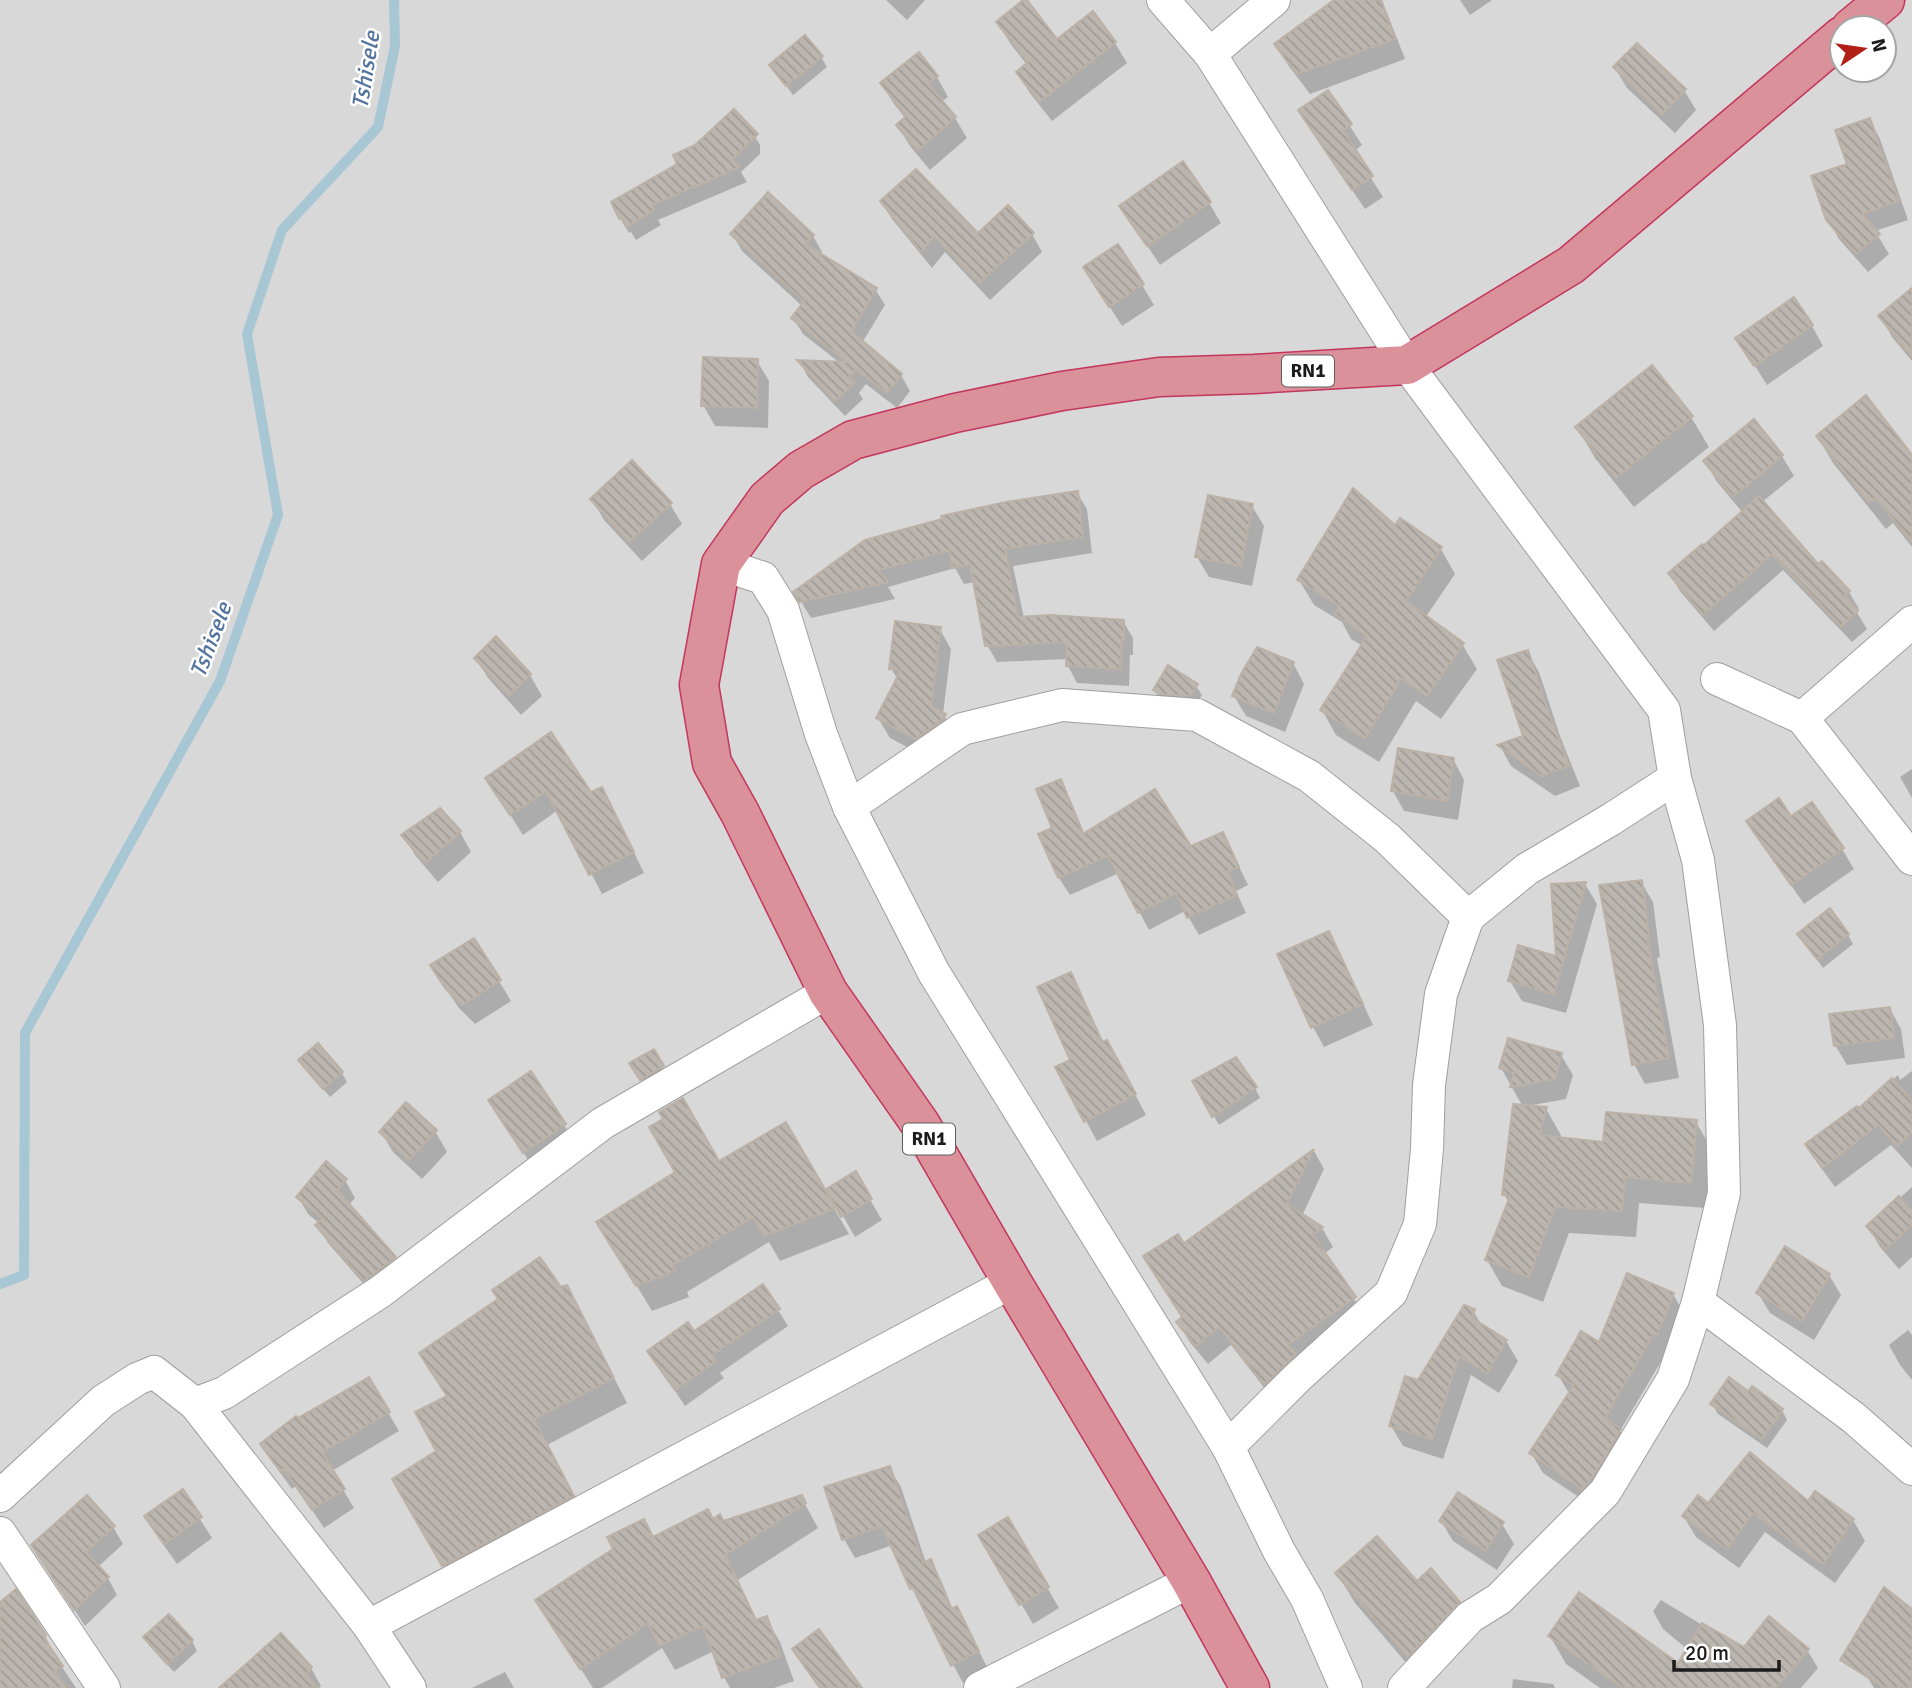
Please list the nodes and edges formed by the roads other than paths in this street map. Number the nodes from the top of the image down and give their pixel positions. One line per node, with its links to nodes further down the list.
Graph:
1 (1163, 0): 6 (street)
2 (1275, 0): 6 (street)
3 (1885, 0): 4 (highway)
4 (1868, 14)
5 (1828, 48): 7 (highway, RN1)
6 (1210, 54): 7 (street)
7 (1407, 365): 8 (highway, RN1); 12 (street)
8 (721, 564): 13 (street); 16 (highway, RN1)
9 (1912, 622): 11 (street)
10 (1717, 679): 11 (street)
11 (1802, 718): 14 (street)
12 (1675, 778): 15 (street); 18 (street)
13 (849, 807): 15 (street); 20 (street)
14 (1912, 859)
15 (1468, 917): 20 (street)
16 (828, 992): 17 (highway, RN1); 19 (street)
17 (1012, 1282): 24 (highway, RN1); 25 (street)
18 (1698, 1302): 21 (street); 31 (street)
19 (195, 1404): 22 (street); 25 (street)
20 (1228, 1447): 30 (street)
21 (1912, 1469)
22 (0, 1496)
23 (0, 1533): 26 (street)
24 (1191, 1581): 28 (street); 29 (highway, RN1)
25 (369, 1626): 27 (street)
26 (104, 1688)
27 (410, 1688)
28 (980, 1688)
29 (1250, 1688)
30 (1346, 1688)
31 (1404, 1688)

